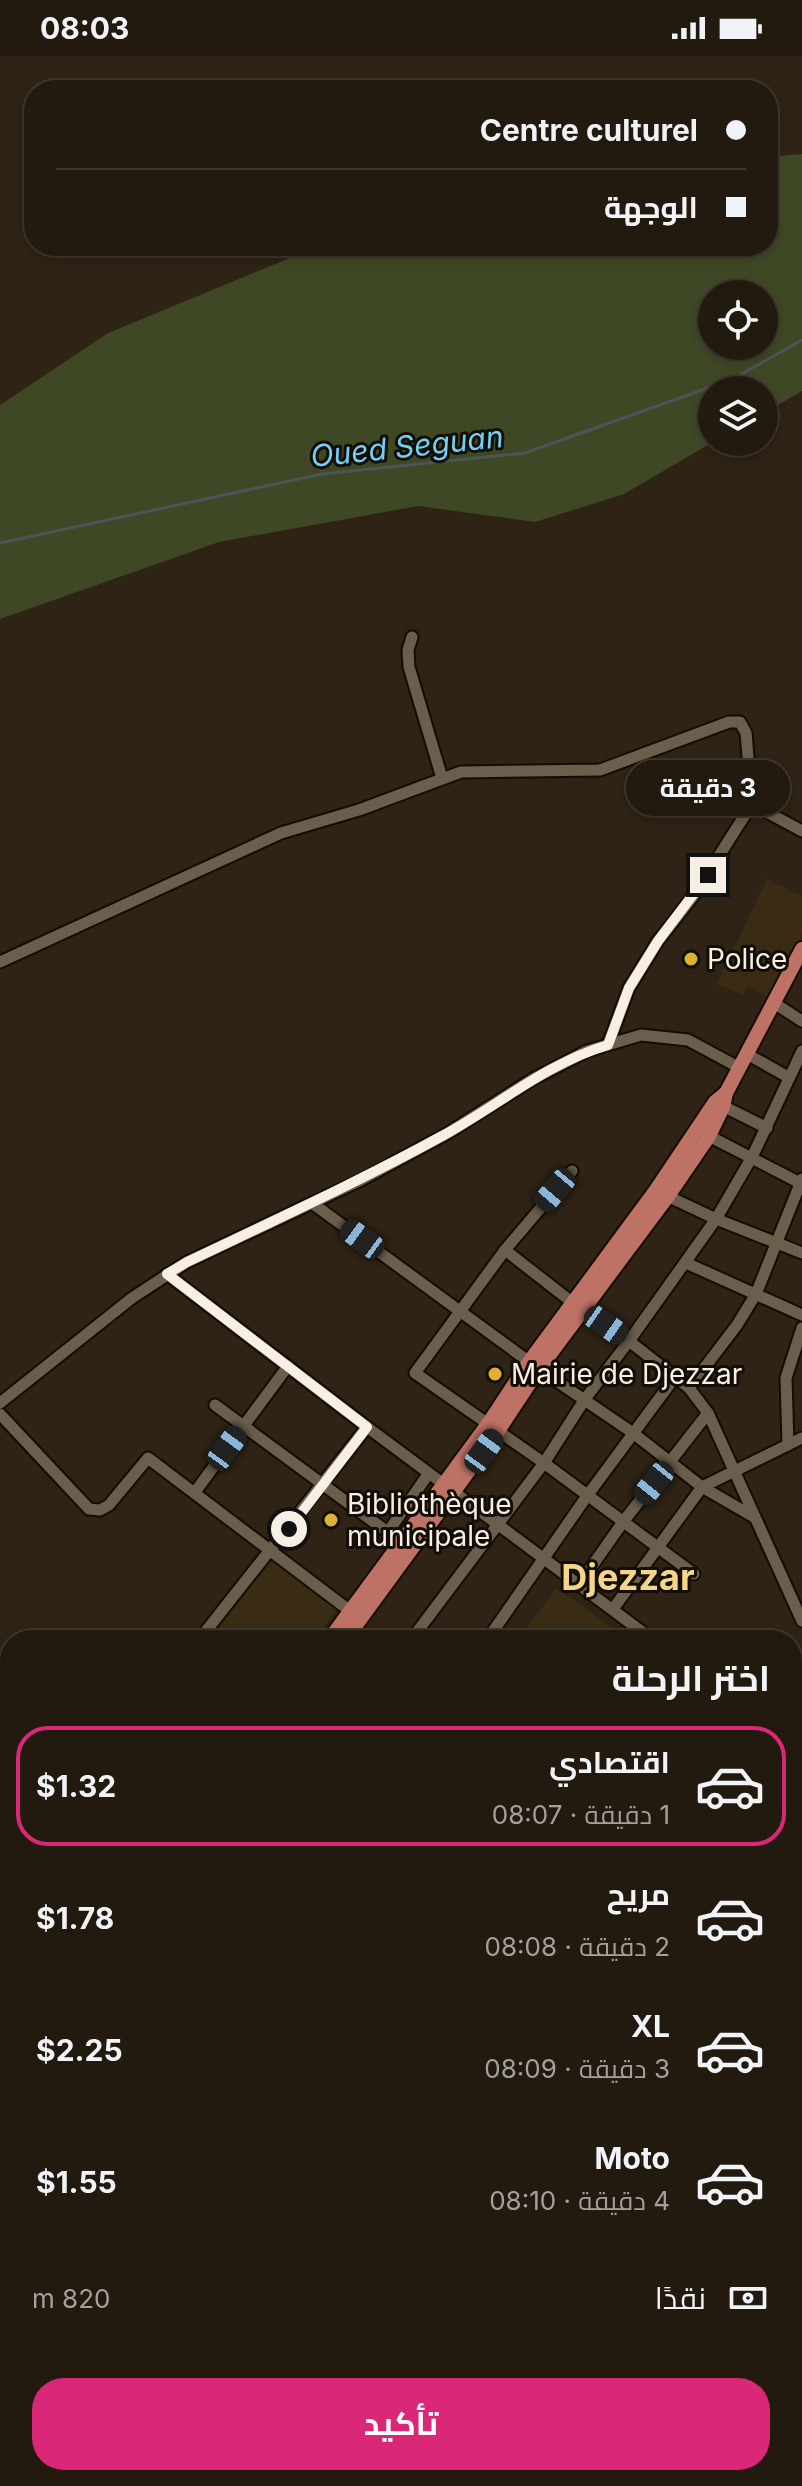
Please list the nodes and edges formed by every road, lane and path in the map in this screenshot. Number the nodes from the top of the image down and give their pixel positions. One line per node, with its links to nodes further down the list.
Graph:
1 (412, 637): 2 (street)
2 (442, 778): 3 (street); 6 (street)
3 (752, 804): 4 (street); 9 (street)
4 (802, 831)
5 (802, 949): 7 (main road)
6 (0, 962)
7 (774, 1003): 8 (street); 11 (main road)
8 (802, 1021)
9 (608, 1045): 11 (street); 20 (street)
10 (802, 1051): 12 (street)
11 (744, 1061): 12 (street); 13 (main road)
12 (788, 1077): 14 (street)
13 (721, 1101): 14 (street); 15 (main road)
14 (767, 1128): 16 (street)
15 (703, 1133): 16 (street); 19 (main road)
16 (752, 1157): 18 (street); 21 (street)
17 (572, 1171): 23 (street)
18 (801, 1182): 22 (street)
19 (662, 1193): 21 (street); 28 (main road)
20 (312, 1203): 26 (street); 29 (street)
21 (716, 1219): 22 (street); 25 (street)
22 (775, 1243): 24 (street); 27 (street)
23 (505, 1250): 28 (street); 29 (street)
24 (802, 1253)
25 (686, 1263): 27 (street); 32 (street)
26 (167, 1274): 34 (street); 38 (street)
27 (756, 1294): 30 (street); 36 (street)
28 (578, 1306): 32 (street); 33 (main road)
29 (462, 1311): 33 (street); 44 (street)
30 (802, 1315)
31 (802, 1328): 47 (street)
32 (629, 1341): 35 (street); 37 (street)
33 (534, 1365): 37 (street); 44 (main road)
34 (288, 1366): 42 (street); 43 (street)
35 (675, 1377): 36 (street); 45 (street)
36 (689, 1388): 40 (street)
37 (585, 1399): 45 (street); 48 (street)
38 (0, 1403)
39 (215, 1405): 42 (street)
40 (708, 1413): 49 (street); 51 (street)
41 (0, 1414): 55 (street)
42 (243, 1426): 52 (street); 55 (street)
43 (367, 1427): 50 (street); 52 (street)
44 (493, 1428): 48 (street); 54 (main road)
45 (633, 1433): 49 (street); 56 (street)
46 (802, 1438): 47 (street)
47 (788, 1445): 51 (street)
48 (544, 1463): 56 (street); 59 (street)
49 (670, 1463): 53 (street); 58 (street)
50 (429, 1473): 54 (street); 60 (street)
51 (735, 1473): 53 (street); 57 (street)
52 (323, 1485): 60 (street); 63 (street)
53 (702, 1487): 57 (street); 62 (street)
54 (449, 1488): 59 (street); 61 (main road); 68 (main road)
55 (195, 1492): 63 (street)
56 (587, 1496): 58 (street); 64 (street)
57 (754, 1517): 69 (street)
58 (623, 1522): 62 (street); 66 (street)
59 (499, 1524): 64 (street); 73 (street)
60 (388, 1532): 61 (street)
61 (401, 1542): 68 (main road)
62 (657, 1548): 65 (street); 67 (street)
63 (272, 1551): 68 (street); 70 (street)
64 (543, 1559): 66 (street); 74 (street)
65 (694, 1574)
66 (578, 1586): 67 (street)
67 (613, 1609): 75 (street)
68 (355, 1615): 71 (main road); 72 (main road)
69 (802, 1621)
70 (207, 1630)
71 (339, 1630)
72 (349, 1630)
73 (419, 1630)
74 (494, 1630)
75 (640, 1630)

